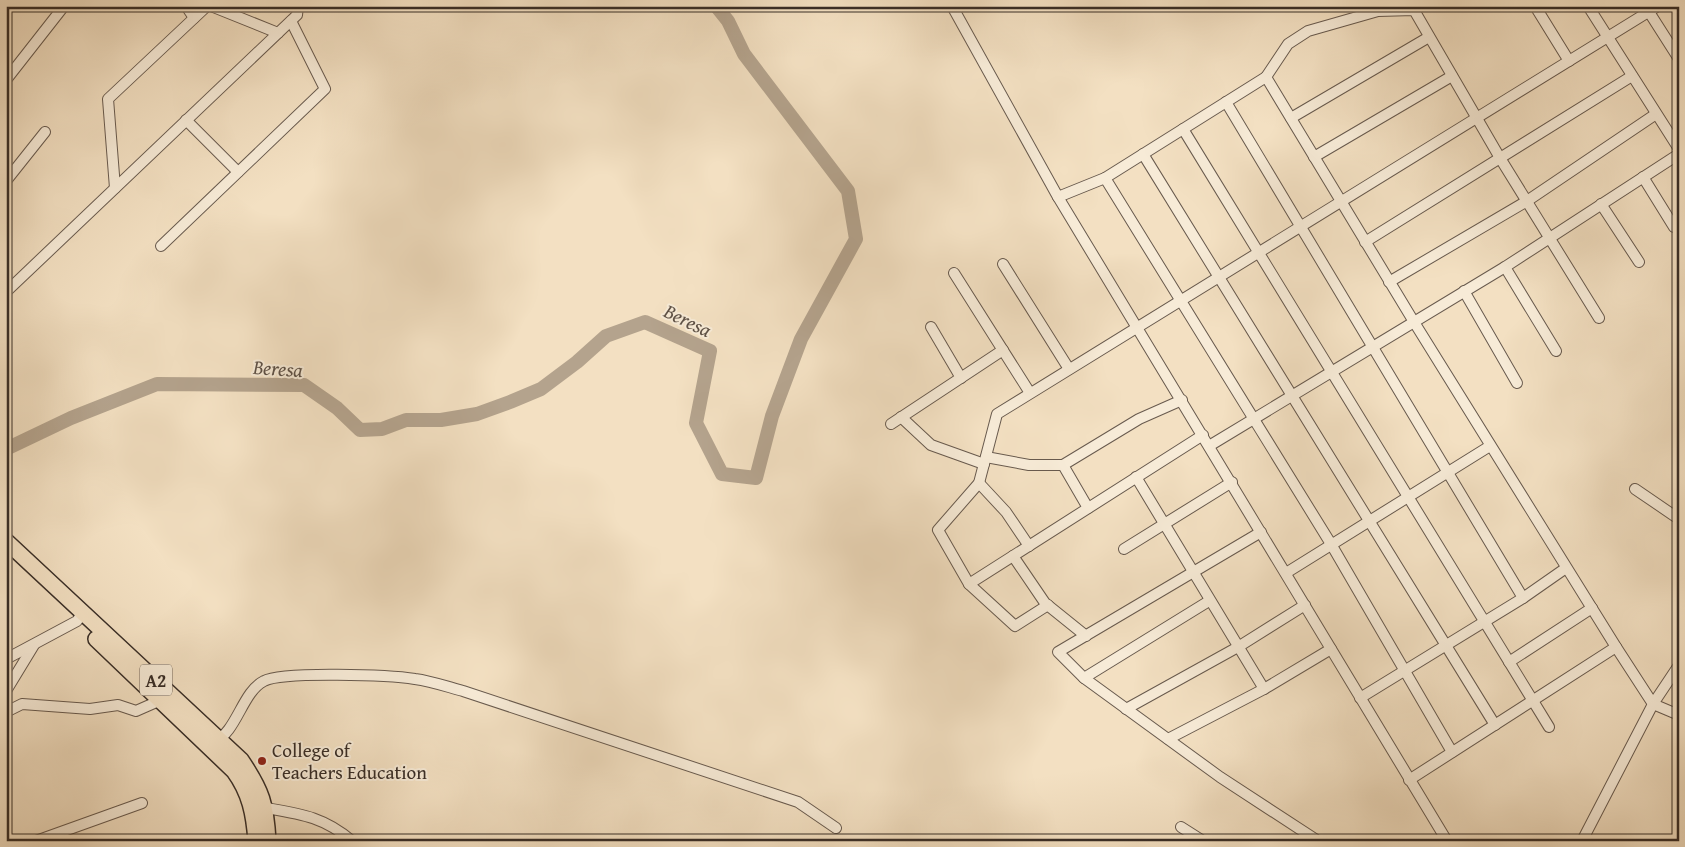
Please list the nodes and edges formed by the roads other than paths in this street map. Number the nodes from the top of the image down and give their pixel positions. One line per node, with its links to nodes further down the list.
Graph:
1 (64, 6): 20 (street)
2 (186, 6): 10 (street)
3 (207, 6): 10 (street)
4 (211, 6): 12 (street)
5 (298, 6): 11 (street)
6 (952, 6): 38 (street)
7 (1535, 6): 16 (street)
8 (1588, 6): 14 (street)
9 (1653, 9): 14 (street); 15 (street)
10 (194, 18): 37 (street)
11 (291, 20): 12 (street); 33 (street)
12 (278, 33): 25 (street)
13 (1429, 37): 17 (street); 19 (street); 23 (street)
14 (1608, 37): 16 (street); 18 (street)
15 (1679, 59)
16 (1570, 61): 24 (street)
17 (1452, 76): 24 (street); 31 (street)
18 (1632, 76): 22 (street); 32 (street)
19 (1266, 77): 21 (street); 23 (street)
20 (6, 80)
21 (1226, 102): 26 (street); 42 (street)
22 (1656, 114): 28 (street); 39 (street)
23 (1291, 118): 31 (street)
24 (1477, 119): 32 (street); 40 (street)
25 (186, 120): 33 (street); 37 (street)
26 (1183, 130): 29 (street); 47 (street)
27 (45, 132): 36 (street)
28 (1679, 149)
29 (1143, 154): 35 (street); 52 (street)
30 (1679, 154): 34 (street)
31 (1314, 157): 40 (street)
32 (1500, 158): 39 (street); 45 (street)
33 (238, 172): 46 (street)
34 (1643, 177): 41 (street); 43 (street)
35 (1105, 178): 38 (street); 56 (street)
36 (6, 181)
37 (115, 188): 55 (street)
38 (1058, 197): 60 (street)
39 (1527, 201): 44 (street); 53 (street)
40 (1340, 202): 42 (street); 45 (street)
41 (1601, 204): 44 (street); 48 (street)
42 (1301, 226): 47 (street); 61 (street)
43 (1674, 227)
44 (1550, 238): 50 (street); 57 (street)
45 (1365, 242): 53 (street)
46 (161, 246)
47 (1259, 252): 52 (street); 65 (street)
48 (1639, 262)
49 (1003, 264): 64 (street)
50 (1505, 267): 54 (street); 63 (street)
51 (954, 273): 62 (street)
52 (1217, 277): 56 (street); 69 (street)
53 (1389, 282): 58 (street)
54 (1464, 291): 58 (street); 67 (street)
55 (6, 292)
56 (1180, 300): 60 (street); 72 (street)
57 (1599, 318)
58 (1414, 322): 61 (street); 76 (street)
59 (930, 327): 66 (street)
60 (1138, 327): 64 (street); 70 (street)
61 (1372, 346): 65 (street); 79 (street)
62 (1003, 350): 66 (street); 68 (street)
63 (1556, 351)
64 (1069, 369): 68 (street)
65 (1331, 371): 69 (street); 84 (street)
66 (961, 378): 71 (street)
67 (1517, 383)
68 (1030, 393): 77 (street)
69 (1291, 396): 72 (street); 87 (street)
70 (1182, 400): 74 (street); 78 (street)
71 (901, 417): 73 (street); 77 (street)
72 (1252, 420): 75 (street); 91 (street)
73 (891, 424)
74 (1203, 435): 75 (street); 80 (street)
75 (1209, 446): 81 (street)
76 (1490, 446): 79 (street); 96 (street)
77 (985, 460): 78 (street); 82 (street)
78 (1063, 466): 85 (street)
79 (1447, 472): 84 (street); 100 (street)
80 (1136, 477): 85 (street); 88 (street)
81 (1232, 482): 88 (street); 89 (street)
82 (979, 483): 92 (street); 99 (street)
83 (1635, 489): 86 (street)
84 (1408, 496): 87 (street); 106 (street)
85 (1088, 508): 92 (street)
86 (1679, 518)
87 (1369, 521): 91 (street); 109 (street)
88 (1163, 524): 93 (street); 98 (street)
89 (1261, 532): 97 (street); 98 (street)
90 (6, 541): 105 (highway, A2)
91 (1332, 544): 97 (street); 116 (street)
92 (1029, 546): 95 (street)
93 (1124, 549)
94 (6, 554): 105 (highway, A2)
95 (1013, 556): 99 (street); 102 (street)
96 (1566, 568): 100 (street); 104 (street)
97 (1286, 573): 103 (street)
98 (1192, 574): 101 (street); 107 (street)
99 (969, 584): 102 (street)
100 (1523, 598): 106 (street)
101 (1209, 601): 110 (street); 117 (street)
102 (1048, 605): 107 (street)
103 (1305, 605): 110 (street); 112 (street)
104 (1592, 608): 111 (street); 114 (street)
105 (80, 616): 108 (street); 121 (highway, A2); 130 (highway, A2)
106 (1485, 621): 109 (street); 114 (street)
107 (1086, 636): 117 (street)
108 (34, 645): 113 (street); 119 (street)
109 (1446, 646): 116 (street); 127 (street)
110 (1238, 647): 118 (street); 124 (street)
111 (1616, 647): 122 (street); 123 (street)
112 (1331, 649): 118 (street); 120 (street)
113 (6, 660)
114 (1509, 662): 122 (street)
115 (1679, 665): 123 (street)
116 (1404, 672): 120 (street); 131 (street)
117 (1084, 678): 124 (street)
118 (1264, 689): 129 (street)
119 (6, 691)
120 (1360, 698): 132 (street)
121 (161, 700): 125 (street); 130 (highway, A2)
122 (1533, 701): 127 (street); 128 (street)
123 (1653, 704): 126 (street); 144 (street)
124 (1126, 709): 129 (street)
125 (6, 712)
126 (1679, 715)
127 (1495, 725): 131 (street)
128 (1549, 727)
129 (1168, 740): 142 (street)
130 (214, 742): 134 (highway, A2); 135 (street); 138 (highway, A2)
131 (1452, 752): 132 (street)
132 (1409, 780): 143 (street)
133 (142, 803): 137 (street)
134 (266, 808): 139 (highway, A2); 140 (street)
135 (836, 828)
136 (1181, 828): 141 (street)
137 (36, 841)
138 (256, 841)
139 (268, 841)
140 (352, 841)
141 (1203, 841)
142 (1318, 841)
143 (1447, 841)
144 (1582, 841)

